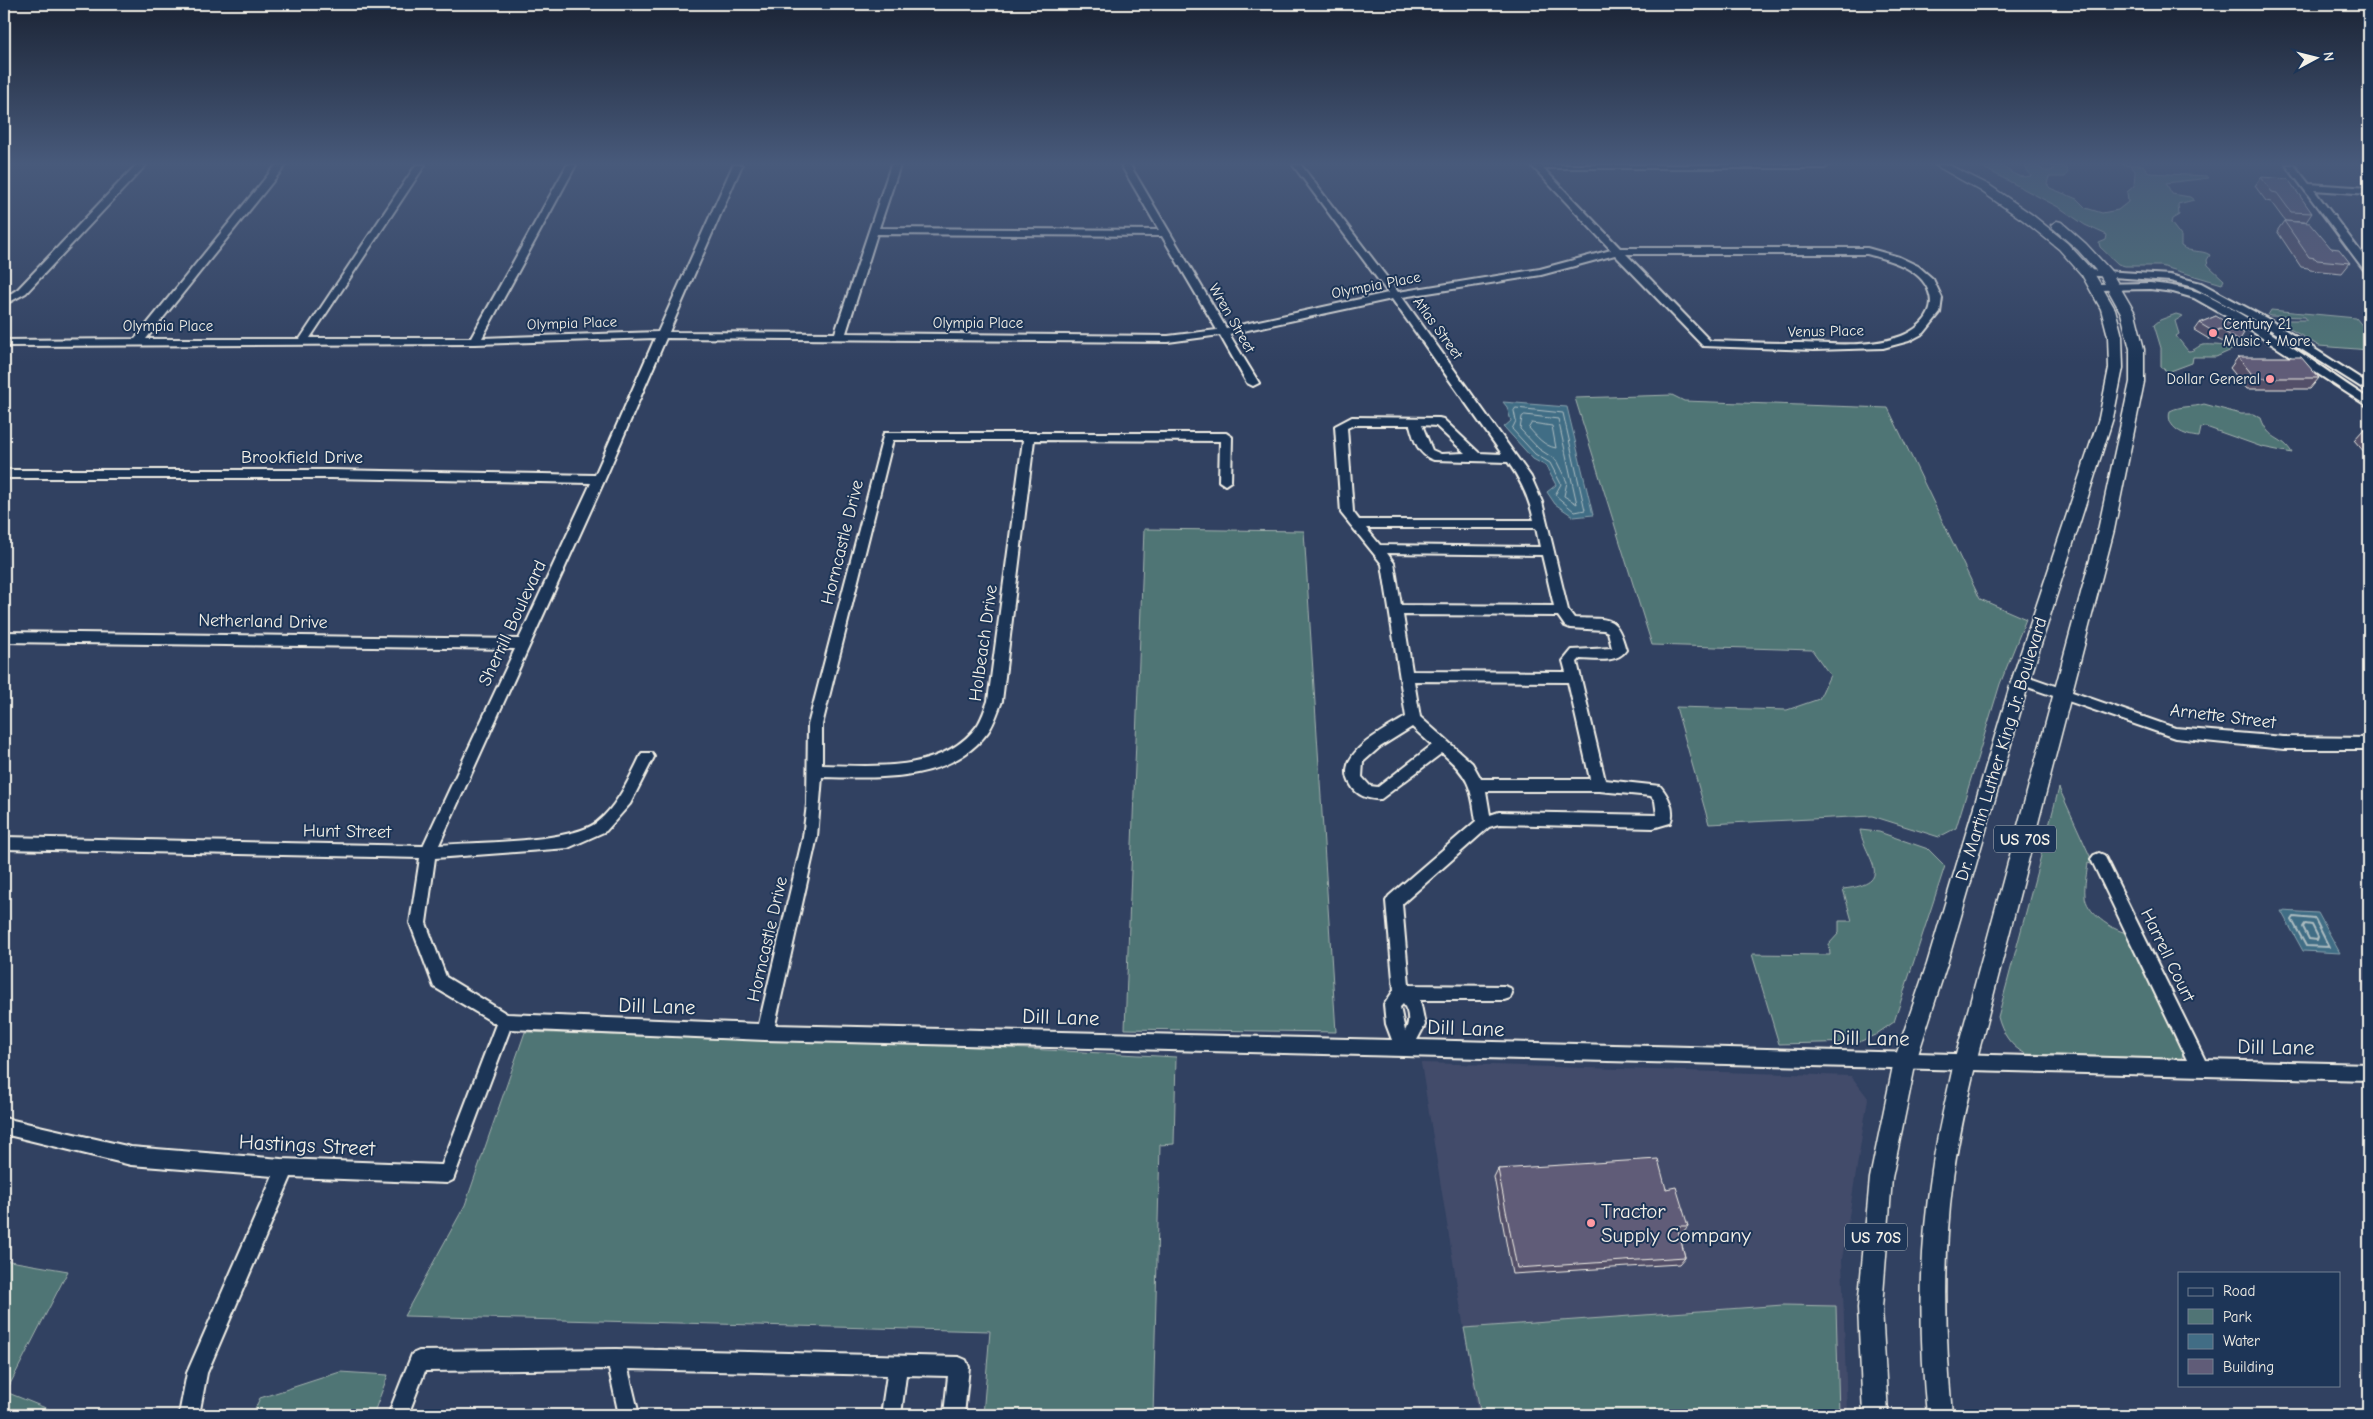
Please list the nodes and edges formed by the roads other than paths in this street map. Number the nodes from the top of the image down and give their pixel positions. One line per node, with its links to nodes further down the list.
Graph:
1 (78, 231): 19 (street)
2 (228, 231): 25 (street)
3 (376, 231): 23 (street)
4 (535, 231): 24 (street)
5 (708, 231): 21 (street, Sherrill Boulevard)
6 (874, 231): 22 (street)
7 (906, 231): 13 (street)
8 (1347, 231): 18 (street, Atlas Street)
9 (1599, 231): 14 (street)
10 (2045, 231): 16 (main road, Dr. Martin Luther King Jr. Boulevard / US 70S)
11 (2064, 231): 16 (main road, Dr. Martin Luther King Jr. Boulevard / US 70S)
12 (2341, 231): 15 (street)
13 (1165, 233): 20 (street, Wren Street)
14 (1618, 251): 17 (street, Olympia Place); 17 (street, Venus Place); 18 (street, Olympia Place)
15 (2369, 269)
16 (2101, 280): 28 (street); 29 (street); 48 (main road, Dr. Martin Luther King Jr. Boulevard / US 70S); 49 (main road, Dr. Martin Luther King Jr. Boulevard / US 70S)
17 (1932, 286)
18 (1395, 295): 20 (street, Olympia Place); 30 (street, Atlas Street)
19 (4, 302)
20 (1222, 332): 22 (street, Olympia Place); 27 (street, Wren Street)
21 (662, 335): 22 (street, Olympia Place); 24 (street, Olympia Place); 36 (street, Sherrill Boulevard)
22 (839, 337)
23 (304, 340): 24 (street, Olympia Place); 25 (street, Olympia Place)
24 (475, 341)
25 (139, 342): 26 (street, Olympia Place)
26 (4, 343)
27 (1253, 383)
28 (2369, 389)
29 (2369, 404)
30 (1482, 414): 34 (street)
31 (1415, 422): 33 (street); 33 (street); 38 (street)
32 (1029, 437): 37 (street, Horncastle Drive); 54 (street, Holbeach Drive); 54 (street, Horncastle Drive)
33 (1476, 457): 34 (street)
34 (1513, 458): 39 (street)
35 (4, 474): 36 (street, Brookfield Drive)
36 (599, 479): 45 (street, Sherrill Boulevard)
37 (1225, 481)
38 (1356, 524): 39 (street); 40 (street)
39 (1542, 524): 41 (street)
40 (1376, 549): 41 (street); 42 (street)
41 (1548, 552): 43 (street)
42 (1396, 610): 43 (street); 46 (street)
43 (1562, 612): 47 (street)
44 (4, 637): 45 (street, Netherland Drive)
45 (522, 644): 59 (street, Sherrill Boulevard)
46 (1406, 676): 47 (street); 50 (street)
47 (1574, 677): 56 (street)
48 (2021, 679): 49 (street, Arnette Street); 67 (main road, Dr. Martin Luther King Jr. Boulevard / US 70S)
49 (2064, 693): 51 (street, Arnette Street); 68 (main road, Dr. Martin Luther King Jr. Boulevard / US 70S)
50 (1413, 719): 52 (street); 52 (street)
51 (2369, 744)
52 (1442, 745): 55 (street)
53 (647, 757): 59 (street, Hunt Street)
54 (814, 771): 65 (street, Horncastle Drive)
55 (1476, 785): 56 (street); 57 (street)
56 (1599, 785): 57 (street)
57 (1484, 823): 61 (street)
58 (4, 843): 59 (street, Hunt Street)
59 (428, 852): 63 (street, Sherrill Boulevard)
60 (2099, 859): 69 (street, Harrell Court)
61 (1402, 992): 62 (street); 66 (street); 66 (street)
62 (1504, 993)
63 (505, 1021): 64 (street, Sherrill Boulevard); 72 (street, Hastings Street)
64 (562, 1025): 65 (street, Dill Lane)
65 (765, 1032): 66 (street, Dill Lane)
66 (1404, 1049): 67 (street, Dill Lane)
67 (1905, 1061): 68 (street, Dill Lane); 80 (main road, Dr. Martin Luther King Jr. Boulevard / US 70S)
68 (1965, 1062): 69 (street, Dill Lane); 81 (main road, Dr. Martin Luther King Jr. Boulevard / US 70S)
69 (2200, 1068): 70 (street, Dill Lane)
70 (2369, 1072)
71 (4, 1126): 72 (street, Hastings Street)
72 (286, 1168): 75 (street)
73 (616, 1359): 74 (street); 76 (street); 77 (street)
74 (898, 1365): 78 (street); 79 (street)
75 (189, 1415)
76 (398, 1415)
77 (630, 1415)
78 (891, 1415)
79 (954, 1415)
80 (1875, 1415)
81 (1940, 1415)

